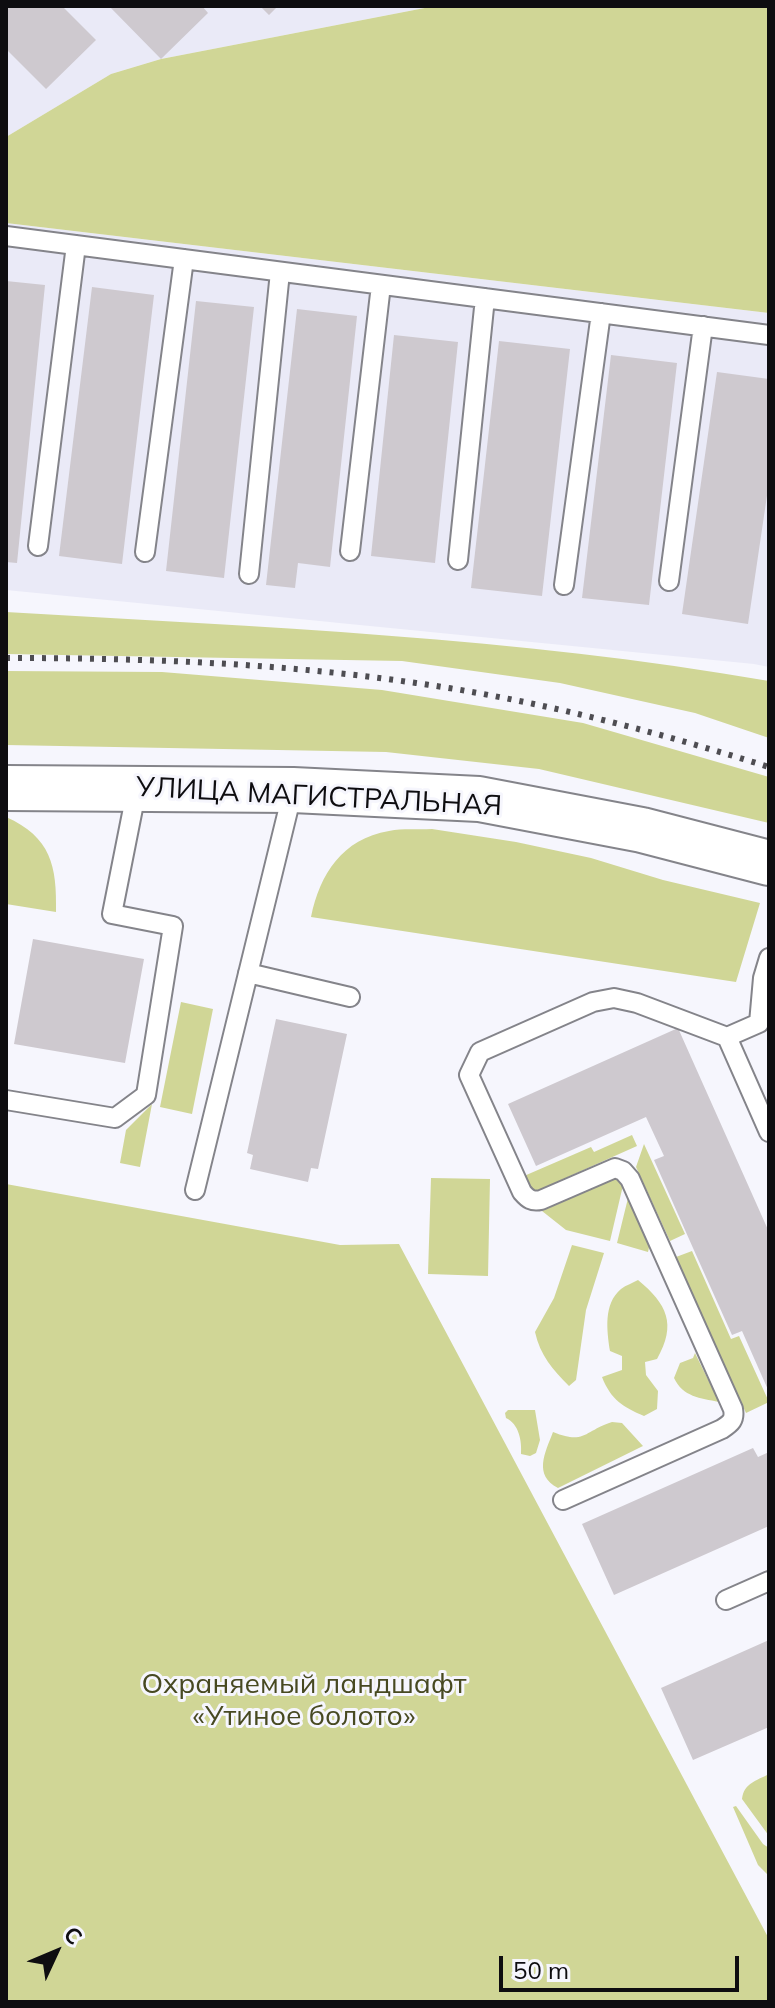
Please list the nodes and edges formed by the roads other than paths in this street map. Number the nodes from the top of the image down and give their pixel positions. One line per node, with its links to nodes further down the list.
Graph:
1 (6, 236): 2 (lane)
2 (76, 245): 3 (lane); 10 (lane)
3 (184, 259): 4 (lane); 12 (lane)
4 (280, 272): 5 (lane); 14 (lane)
5 (381, 285): 6 (lane); 11 (lane)
6 (485, 298): 7 (lane); 13 (lane)
7 (601, 313): 8 (lane); 16 (lane)
8 (703, 326): 9 (lane); 15 (lane)
9 (769, 335)
10 (38, 546)
11 (350, 551)
12 (145, 552)
13 (458, 560)
14 (249, 574)
15 (669, 581)
16 (564, 585)
17 (6, 788): 18 (main road, УЛИЦА МАГИСТРАЛЬНАЯ)
18 (137, 788): 19 (main road, УЛИЦА МАГИСТРАЛЬНАЯ); 26 (lane)
19 (293, 790): 20 (main road, УЛИЦА МАГИСТРАЛЬНАЯ); 22 (lane)
20 (769, 863)
21 (769, 958): 24 (lane)
22 (248, 973): 23 (lane); 28 (lane)
23 (350, 997)
24 (764, 1027): 25 (lane)
25 (727, 1037): 27 (lane); 29 (lane)
26 (6, 1100)
27 (769, 1132)
28 (195, 1190)
29 (563, 1500)
30 (769, 1581): 31 (lane)
31 (726, 1600)

